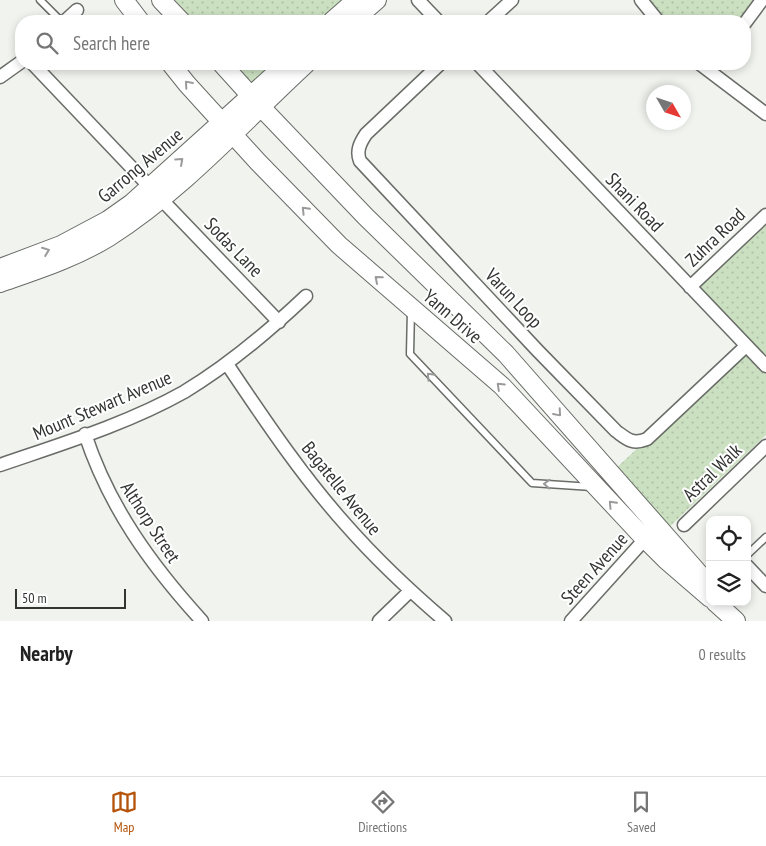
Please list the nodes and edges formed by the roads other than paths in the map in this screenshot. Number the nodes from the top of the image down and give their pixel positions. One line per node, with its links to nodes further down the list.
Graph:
1 (40, 0): 11 (lane)
2 (124, 0): 13 (street)
3 (161, 0): 14 (street)
4 (356, 0): 15 (street)
5 (376, 0): 16 (street)
6 (418, 0): 17 (street)
7 (512, 0): 18 (street)
8 (641, 0): 19 (street)
9 (764, 0): 20 (street)
10 (77, 10): 12 (street)
11 (56, 15)
12 (71, 15)
13 (135, 15)
14 (176, 15)
15 (339, 15)
16 (360, 15)
17 (432, 15)
18 (496, 15)
19 (653, 15)
20 (751, 16)
21 (15, 67): 30 (street)
22 (39, 70): 34 (street, Sodas Lane)
23 (176, 70): 33 (street, Yann Drive, one-way to 23)
24 (228, 70): 31 (street, Yann Drive)
25 (281, 70): 31 (street, Garrong Avenue)
26 (298, 70): 31 (street, Garrong Avenue)
27 (434, 70): 42 (street, Varun Loop)
28 (484, 70): 38 (street, Shani Road)
29 (713, 70): 32 (street)
30 (0, 78)
31 (256, 101): 33 (street, Garrong Avenue); 54 (street, Yann Drive, one-way to 54)
32 (766, 114)
33 (227, 128): 34 (street, Garrong Avenue); 40 (street, Yann Drive, one-way to 33)
34 (156, 193): 36 (street, Garrong Avenue, one-way to 34); 37 (street, Garrong Avenue); 41 (street, Sodas Lane)
35 (766, 215): 38 (street, Zuhra Road)
36 (0, 268)
37 (0, 283)
38 (690, 287): 42 (street, Shani Road)
39 (306, 296): 41 (street, Mount Stewart Avenue)
40 (411, 308): 48 (street, Yann Drive, one-way to 40); 48 (lane, one-way to 40)
41 (279, 322): 43 (street, Mount Stewart Avenue)
42 (746, 346): 44 (street, Shani Road)
43 (227, 364): 45 (street, Mount Stewart Avenue); 56 (street, Bagatelle Avenue)
44 (766, 366)
45 (86, 434): 47 (street, Mount Stewart Avenue); 60 (street, Althorp Street)
46 (766, 446): 49 (street, Astral Walk)
47 (0, 466)
48 (596, 487): 51 (street, Yann Drive, one-way to 48)
49 (684, 525)
50 (766, 537): 52 (lane)
51 (645, 539): 57 (street, Yann Drive); 63 (street, Steen Avenue)
52 (751, 551)
53 (751, 570): 55 (street)
54 (706, 581)
55 (766, 586)
56 (410, 591): 61 (street); 62 (street, Bagatelle Avenue)
57 (706, 595)
58 (719, 606): 64 (street)
59 (728, 606): 65 (street)
60 (196, 619)
61 (379, 621)
62 (445, 621)
63 (571, 621)
64 (736, 621)
65 (741, 621)

